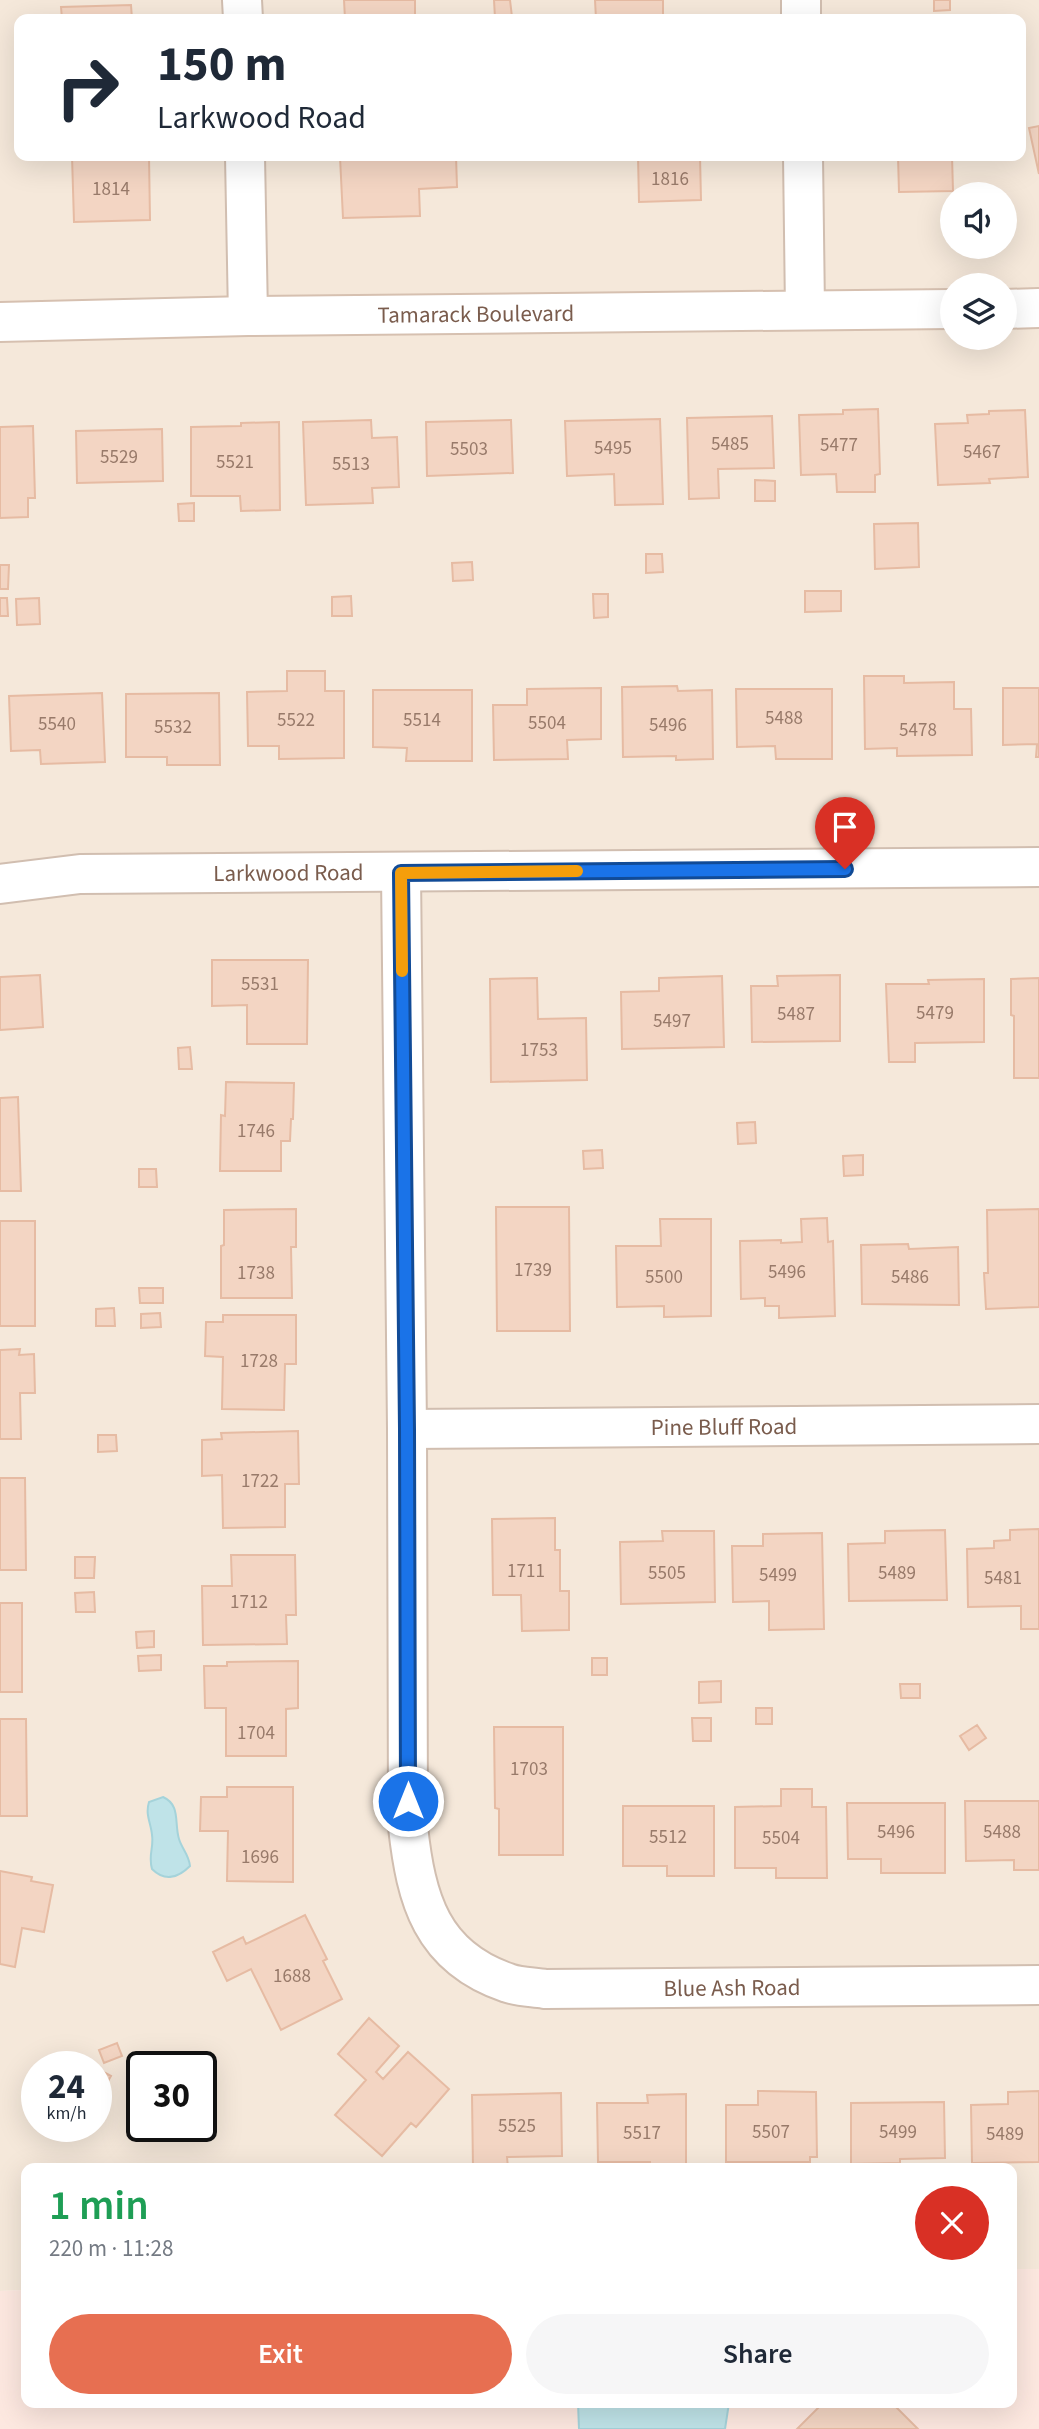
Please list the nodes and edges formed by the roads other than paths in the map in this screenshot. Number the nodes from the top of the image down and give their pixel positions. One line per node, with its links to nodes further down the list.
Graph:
1 (245, 161): 7 (street)
2 (803, 161): 6 (street)
3 (1039, 308): 5 (street)
4 (940, 309): 6 (street, Tamarack Boulevard)
5 (1017, 309)
6 (806, 310): 7 (street, Tamarack Boulevard)
7 (248, 316): 8 (street, Tamarack Boulevard)
8 (0, 322)
9 (1039, 867): 10 (street, Larkwood Road)
10 (401, 873): 11 (street, Larkwood Road); 13 (street)
11 (0, 884)
12 (1039, 1424): 13 (street, Pine Bluff Road)
13 (407, 1429): 14 (street, Blue Ash Road)
14 (1039, 1985)

